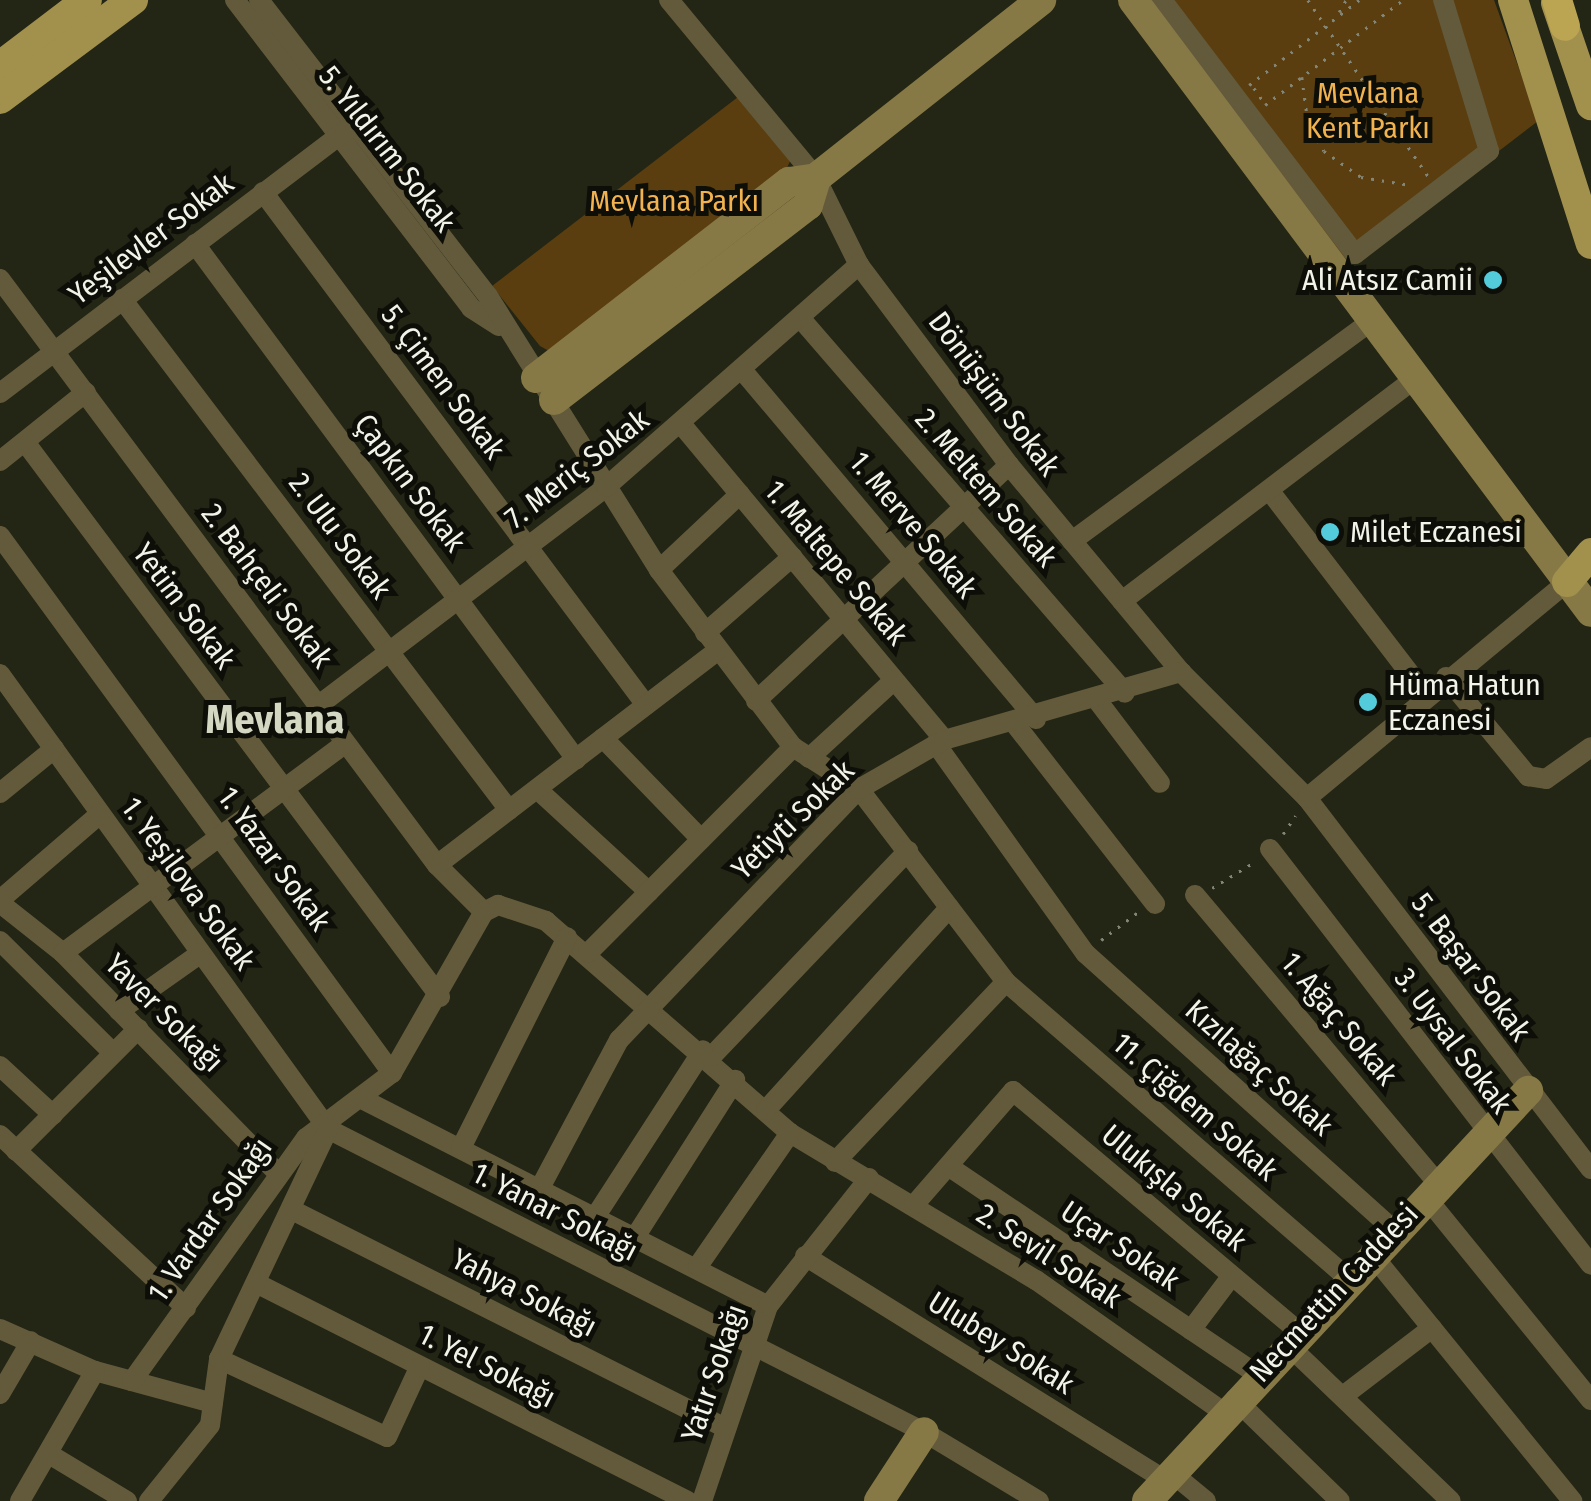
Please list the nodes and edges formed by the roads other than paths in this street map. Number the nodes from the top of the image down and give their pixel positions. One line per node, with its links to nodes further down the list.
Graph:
1 (86, 0): 12 (main road)
2 (133, 0): 13 (main road)
3 (235, 0): 15 (street, 5. Yıldırım Sokak)
4 (259, 0): 15 (street, 5. Yıldırım Sokak)
5 (669, 0): 16 (street, Dönüşüm Sokak)
6 (1040, 0): 16 (main road)
7 (1133, 0): 24 (main road)
8 (1162, 0): 9 (street)
9 (1443, 0)
10 (1513, 0): 19 (main road)
11 (1559, 9): 14 (main road)
12 (0, 66)
13 (0, 99)
14 (1591, 104)
15 (346, 130): 17 (street, Yeşilevler Sokak); 28 (street, 5. Yıldırım Sokak)
16 (816, 178): 20 (street, Dönüşüm Sokak); 28 (main road)
17 (263, 192): 18 (street, Yeşilevler Sokak); 41 (street, 5. Çimen Sokak)
18 (195, 244): 22 (street, Yeşilevler Sokak); 47 (street, Çapkın Sokak)
19 (1591, 244)
20 (859, 265): 23 (street, 7. Meriç Sokak); 34 (street, Dönüşüm Sokak)
21 (0, 279): 25 (street, 2. Bahçeli Sokak)
22 (122, 298): 25 (street, Yeşilevler Sokak); 52 (street, 2. Ulu Sokak)
23 (802, 320): 26 (street, 7. Meriç Sokak); 38 (street, 2. Meltem Sokak)
24 (1372, 321): 27 (main road); 40 (street)
25 (54, 349): 29 (street, 2. Bahçeli Sokak); 30 (street, Yeşilevler Sokak)
26 (743, 371): 31 (street, 7. Meriç Sokak); 44 (street, 1. Merve Sokak)
27 (1416, 379): 36 (street); 46 (main road)
28 (545, 389): 35 (street, 5. Yıldırım Sokak)
29 (86, 392): 32 (street); 61 (street, 2. Bahçeli Sokak)
30 (0, 393)
31 (682, 425): 35 (street, 7. Meriç Sokak); 37 (street, 1. Maltepe Sokak)
32 (24, 442): 33 (street); 75 (street, Yetim Sokak)
33 (0, 461)
34 (1009, 465): 38 (street); 40 (street, Dönüşüm Sokak)
35 (606, 487): 41 (street, 7. Meriç Sokak); 45 (street, 5. Yıldırım Sokak)
36 (1269, 490): 48 (street); 57 (street)
37 (740, 494): 43 (street, 1. Maltepe Sokak); 45 (street)
38 (962, 508): 44 (street); 58 (street, 2. Meltem Sokak)
39 (0, 536): 80 (street, 1. Yazar Sokak)
40 (1072, 541): 48 (street, Dönüşüm Sokak)
41 (528, 546): 47 (street, 7. Meriç Sokak); 62 (street, 5. Çimen Sokak)
42 (1591, 553): 46 (main road)
43 (792, 557): 50 (street, 1. Maltepe Sokak); 51 (street)
44 (905, 562): 50 (street); 63 (street, 1. Merve Sokak)
45 (659, 570): 51 (street, 5. Yıldırım Sokak)
46 (1567, 582): 49 (main road); 55 (street)
47 (459, 598): 52 (street, 7. Meriç Sokak); 71 (street, Çapkın Sokak)
48 (1122, 602): 53 (street, Dönüşüm Sokak)
49 (1591, 612)
50 (843, 619): 56 (street, 1. Maltepe Sokak); 60 (street)
51 (711, 642): 60 (street, 5. Yıldırım Sokak); 62 (street)
52 (390, 651): 61 (street, 7. Meriç Sokak); 78 (street, 2. Ulu Sokak)
53 (1181, 672): 58 (street, Yetiyti Sokak); 77 (street, Dönüşüm Sokak)
54 (0, 674): 69 (street, 1. Yeşilova Sokak)
55 (1446, 676): 57 (street); 68 (street)
56 (894, 680): 66 (street, 1. Maltepe Sokak); 70 (street)
57 (1425, 693): 77 (street)
58 (1126, 694): 59 (street, Yetiyti Sokak)
59 (1097, 700): 63 (street, Yetiyti Sokak); 72 (street)
60 (756, 701): 70 (street, 5. Yıldırım Sokak)
61 (318, 705): 67 (street, 2. Bahçeli Sokak)
62 (646, 706): 65 (street)
63 (1036, 719): 64 (street, Yetiyti Sokak)
64 (1015, 724): 66 (street, Yetiyti Sokak); 89 (street)
65 (603, 738): 71 (street); 81 (street)
66 (940, 742): 74 (street, Yetiyti Sokak); 97 (street, 1. Maltepe Sokak)
67 (346, 743): 75 (street); 84 (street, 2. Bahçeli Sokak)
68 (1591, 747)
69 (54, 749): 76 (street); 79 (street, 1. Yeşilova Sokak)
70 (801, 752): 74 (street, 5. Yıldırım Sokak); 81 (street)
71 (576, 759): 73 (street)
72 (1160, 783)
73 (537, 789): 78 (street); 86 (street)
74 (860, 789): 83 (street, 11. Çiğdem Sokak); 100 (street, Yetiyti Sokak)
75 (283, 790): 80 (street); 99 (street, Yetim Sokak)
76 (0, 793)
77 (1306, 798): 108 (street, 5. Başar Sokak)
78 (509, 810): 84 (street)
79 (100, 814): 85 (street, 1. Yeşilova Sokak); 88 (street)
80 (220, 836): 85 (street); 106 (street, 1. Yazar Sokak)
81 (702, 839): 86 (street)
82 (1270, 849): 114 (street, 3. Uysal Sokak)
83 (908, 851): 90 (street, 11. Çiğdem Sokak); 104 (street)
84 (437, 865): 91 (street, 2. Bahçeli Sokak)
85 (153, 886): 94 (street); 95 (street, 1. Yeşilova Sokak)
86 (648, 892): 96 (street)
87 (1195, 894): 125 (street, 1. Ağaç Sokak)
88 (0, 901): 94 (street, Yaver Sokağı)
89 (1155, 904)
90 (949, 908): 98 (street, 11. Çiğdem Sokak); 110 (street)
91 (484, 912): 92 (street); 99 (street, 1. Vardar Sokağı)
92 (567, 936): 96 (street); 117 (street)
93 (0, 941): 103 (street)
94 (63, 953): 101 (street, Yaver Sokağı)
95 (200, 953): 101 (street); 112 (street, 1. Yeşilova Sokak)
96 (588, 953): 100 (street)
97 (1086, 953): 129 (street, Kızılağaç Sokak)
98 (1006, 982): 119 (street); 136 (street, 11. Çiğdem Sokak)
99 (440, 997): 106 (street, 1. Vardar Sokağı)
100 (650, 1008): 104 (street); 124 (street, Yetiyti Sokak)
101 (119, 1011): 102 (street, Yaver Sokağı)
102 (138, 1029): 103 (street); 122 (street, Yaver Sokağı)
103 (113, 1052): 111 (street)
104 (707, 1053): 107 (street); 128 (street)
105 (0, 1066): 111 (street)
106 (392, 1072): 109 (street, 1. Vardar Sokağı)
107 (736, 1080): 110 (street); 130 (street)
108 (1528, 1091): 114 (main road, Necmettin Caddesi); 116 (street, 5. Başar Sokak)
109 (364, 1100): 112 (street, 1. Vardar Sokağı); 117 (street)
110 (766, 1110): 113 (street)
111 (52, 1114): 118 (street)
112 (328, 1129): 122 (street, 1. Vardar Sokağı); 127 (street); 145 (street, 1. Yanar Sokağı)
113 (790, 1133): 119 (street); 133 (street)
114 (1485, 1134): 125 (main road, Necmettin Caddesi); 134 (street, 3. Uysal Sokak)
115 (0, 1135): 118 (street)
116 (1584, 1145): 121 (street, 5. Başar Sokak)
117 (461, 1148): 124 (street)
118 (16, 1151): 139 (street)
119 (835, 1162): 123 (street, 2. Sevil Sokak)
120 (951, 1168): 126 (street); 135 (street, Ulukışla Sokak); 142 (street, Uçar Sokak)
121 (1591, 1169)
122 (278, 1173): 139 (street, 1. Vardar Sokağı)
123 (869, 1178): 126 (street, 2. Sevil Sokak); 132 (street, Yatır Sokağı)
124 (541, 1186): 128 (street)
125 (1431, 1189): 129 (main road, Necmettin Caddesi); 153 (street, 1. Ağaç Sokak)
126 (914, 1205): 155 (street, 2. Sevil Sokak)
127 (296, 1212): 137 (street); 156 (street, Yahya Sokağı)
128 (597, 1214): 130 (street)
129 (1392, 1228): 131 (main road, Necmettin Caddesi)
130 (636, 1234): 133 (street)
131 (1370, 1252): 136 (main road, Necmettin Caddesi); 141 (street)
132 (806, 1256): 138 (street, Yatır Sokağı); 159 (street, Ulubey Sokak)
133 (698, 1266): 138 (street)
134 (1591, 1266)
135 (1231, 1277): 142 (street); 143 (street, Ulukışla Sokak)
136 (1346, 1278): 143 (main road, Necmettin Caddesi)
137 (260, 1285): 146 (street); 147 (street, 1. Yel Sokağı)
138 (768, 1306): 145 (street, Yatır Sokağı)
139 (186, 1308): 150 (street, 1. Vardar Sokağı)
140 (0, 1328): 144 (street)
141 (1432, 1328): 152 (street); 170 (street)
142 (1190, 1330): 149 (street, Uçar Sokak)
143 (1291, 1336): 149 (main road, Necmettin Caddesi); 152 (street, Ulukışla Sokak)
144 (31, 1342): 148 (street); 151 (street)
145 (754, 1348): 156 (street, Yatır Sokağı); 157 (street, 1. Yanar Sokağı)
146 (219, 1359): 147 (street); 154 (street)
147 (420, 1366): 163 (street, 1. Yel Sokağı)
148 (95, 1371): 150 (street); 158 (street)
149 (1256, 1374): 155 (main road, Necmettin Caddesi)
150 (132, 1381): 154 (street)
151 (0, 1394)
152 (1343, 1396): 169 (street, Ulukışla Sokak)
153 (1591, 1400)
154 (213, 1403): 162 (street)
155 (1228, 1405): 159 (main road, Necmettin Caddesi); 168 (street, 2. Sevil Sokak)
156 (725, 1428): 164 (street, Yatır Sokağı)
157 (924, 1432): 165 (main road); 166 (street, 1. Yanar Sokağı)
158 (49, 1454): 160 (street); 161 (street)
159 (1162, 1485): 167 (street, Ulubey Sokak)
160 (20, 1501)
161 (127, 1501)
162 (150, 1501)
163 (687, 1501)
164 (702, 1501)
165 (879, 1501)
166 (1039, 1501)
167 (1206, 1501)
168 (1340, 1501)
169 (1451, 1501)
170 (1572, 1501)

